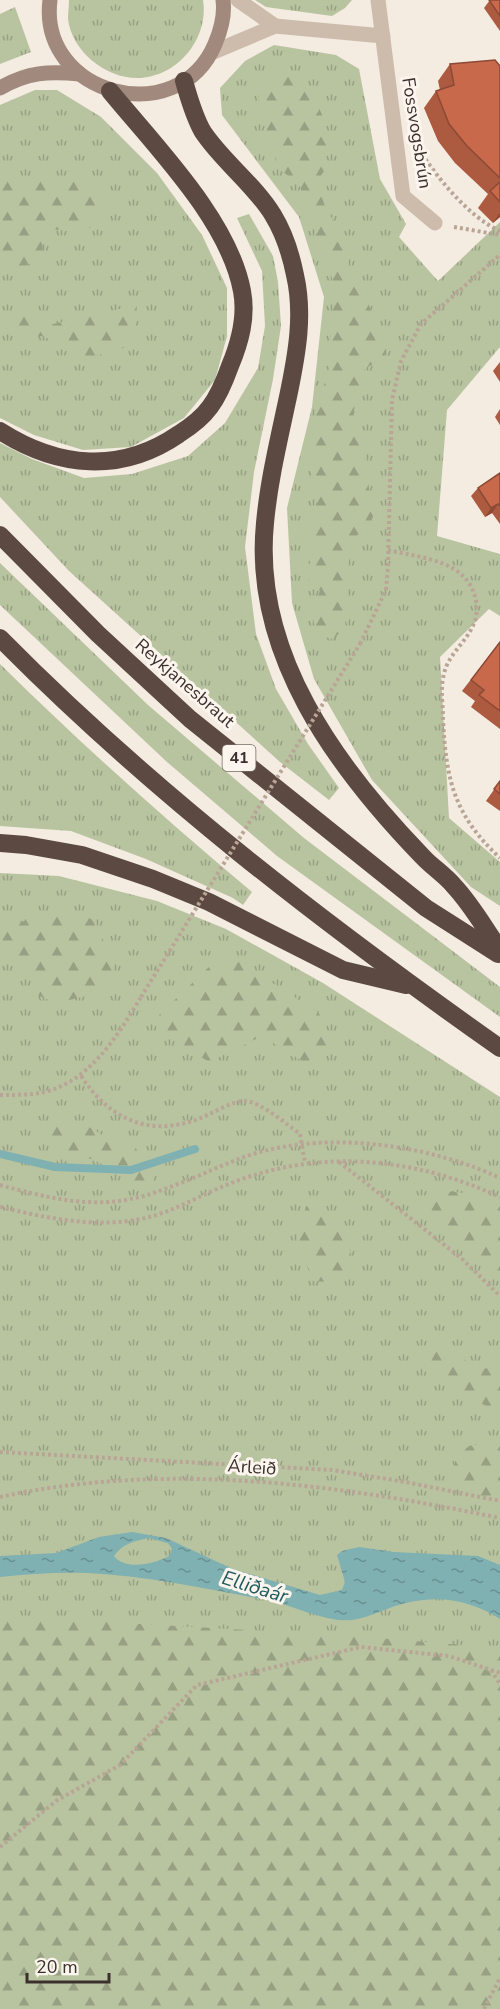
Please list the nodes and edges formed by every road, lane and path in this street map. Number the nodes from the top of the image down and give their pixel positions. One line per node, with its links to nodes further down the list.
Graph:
1 (50, 0): 8 (main road)
2 (223, 0): 7 (main road)
3 (238, 0): 5 (street)
4 (378, 0): 6 (street, Fossvogsbrún)
5 (275, 26): 6 (street); 7 (street)
6 (383, 36): 13 (street, Fossvogsbrún)
7 (211, 52): 9 (main road)
8 (80, 74): 10 (main road); 11 (main road)
9 (184, 81): 11 (main road); 22 (highway)
10 (0, 88)
11 (110, 91): 16 (highway)
12 (415, 142): 14 (path)
13 (435, 223): 14 (path)
14 (500, 233)
15 (500, 255): 18 (path)
16 (0, 430)
17 (0, 535): 23 (highway, Reykjanesbraut / 41)
18 (388, 550): 21 (path); 26 (path, bridge)
19 (0, 638): 24 (highway)
20 (0, 843): 24 (highway)
21 (500, 858)
22 (500, 950)
23 (500, 955)
24 (415, 988): 25 (highway)
25 (500, 1048)
26 (81, 1076): 27 (path); 28 (path)
27 (0, 1095)
28 (302, 1144): 30 (path); 31 (path); 32 (path)
29 (339, 1161): 30 (path); 33 (path); 35 (path)
30 (305, 1163): 34 (path)
31 (500, 1178)
32 (0, 1185)
33 (500, 1197)
34 (0, 1207)
35 (500, 1296)
36 (0, 1452): 38 (path, Árleið)
37 (0, 1497): 39 (path, Árleið)
38 (500, 1501)
39 (500, 1518)
40 (491, 1670): 41 (path); 42 (path); 43 (path)
41 (500, 1673)
42 (500, 1684)
43 (0, 1847)
44 (500, 1978): 45 (path)
45 (484, 2009)

